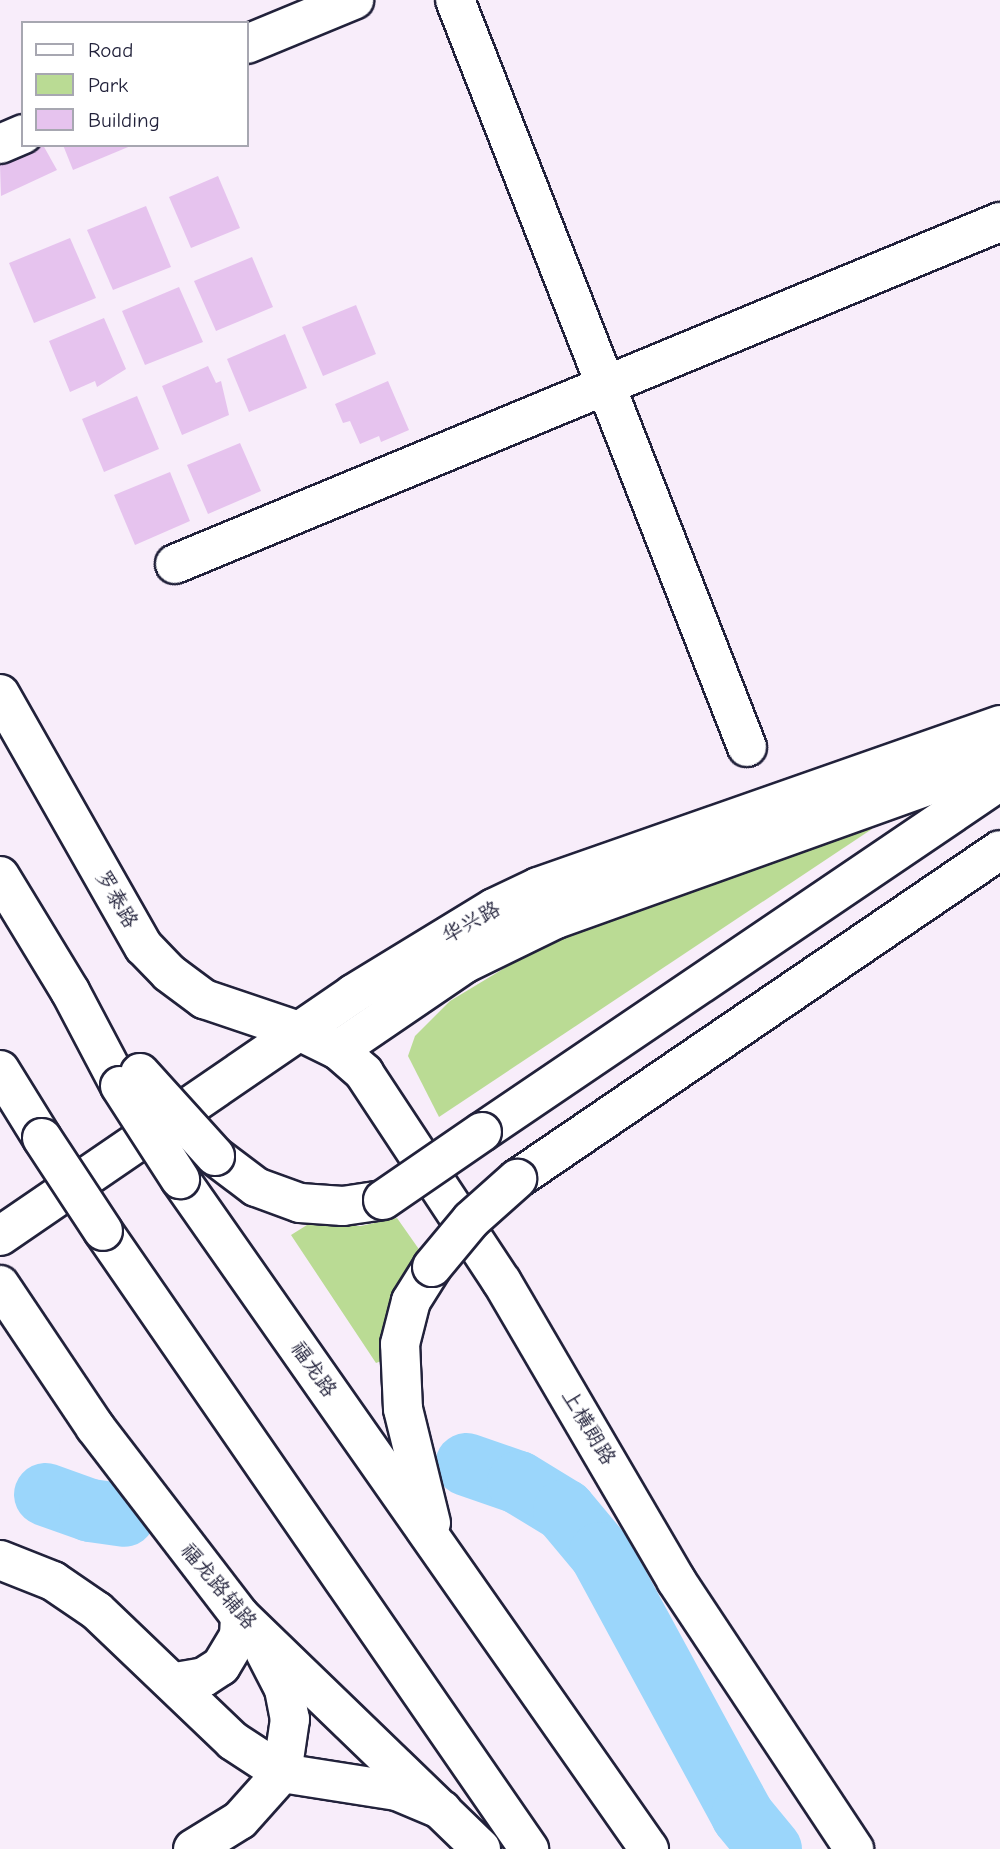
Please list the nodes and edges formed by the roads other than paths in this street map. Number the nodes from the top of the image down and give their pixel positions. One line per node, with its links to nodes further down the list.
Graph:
1 (354, 0): 3 (main road)
2 (455, 0): 7 (main road)
3 (248, 44)
4 (21, 135): 5 (main road)
5 (0, 144)
6 (1000, 222): 7 (main road)
7 (605, 387): 8 (main road); 11 (main road)
8 (174, 564)
9 (0, 694): 16 (main road, 罗泰路)
10 (1000, 725): 16 (main road, 华兴路)
11 (747, 747)
12 (1000, 760): 17 (main road, 华兴路)
13 (1000, 781): 19 (main road, bridge)
14 (1000, 850): 22 (main road, bridge)
15 (0, 876): 19 (main road, 福龙路)
16 (299, 1031): 17 (main road, 上横朗路); 20 (main road, 华兴路)
17 (338, 1050): 32 (main road, 上横朗路)
18 (0, 1070): 30 (main road, bridge)
19 (130, 1079): 22 (main road, 福龙路, bridge)
20 (0, 1236)
21 (0, 1285): 24 (main road, 福龙路辅路)
22 (435, 1539): 31 (main road, 福龙路)
23 (0, 1560): 25 (main road)
24 (240, 1616): 25 (main road); 26 (main road); 27 (main road, 福龙路辅路)
25 (176, 1682): 26 (main road)
26 (282, 1773): 27 (main road); 28 (main road)
27 (447, 1813): 29 (main road, 福龙路辅路)
28 (193, 1849)
29 (481, 1849)
30 (529, 1849)
31 (649, 1849)
32 (854, 1849)

